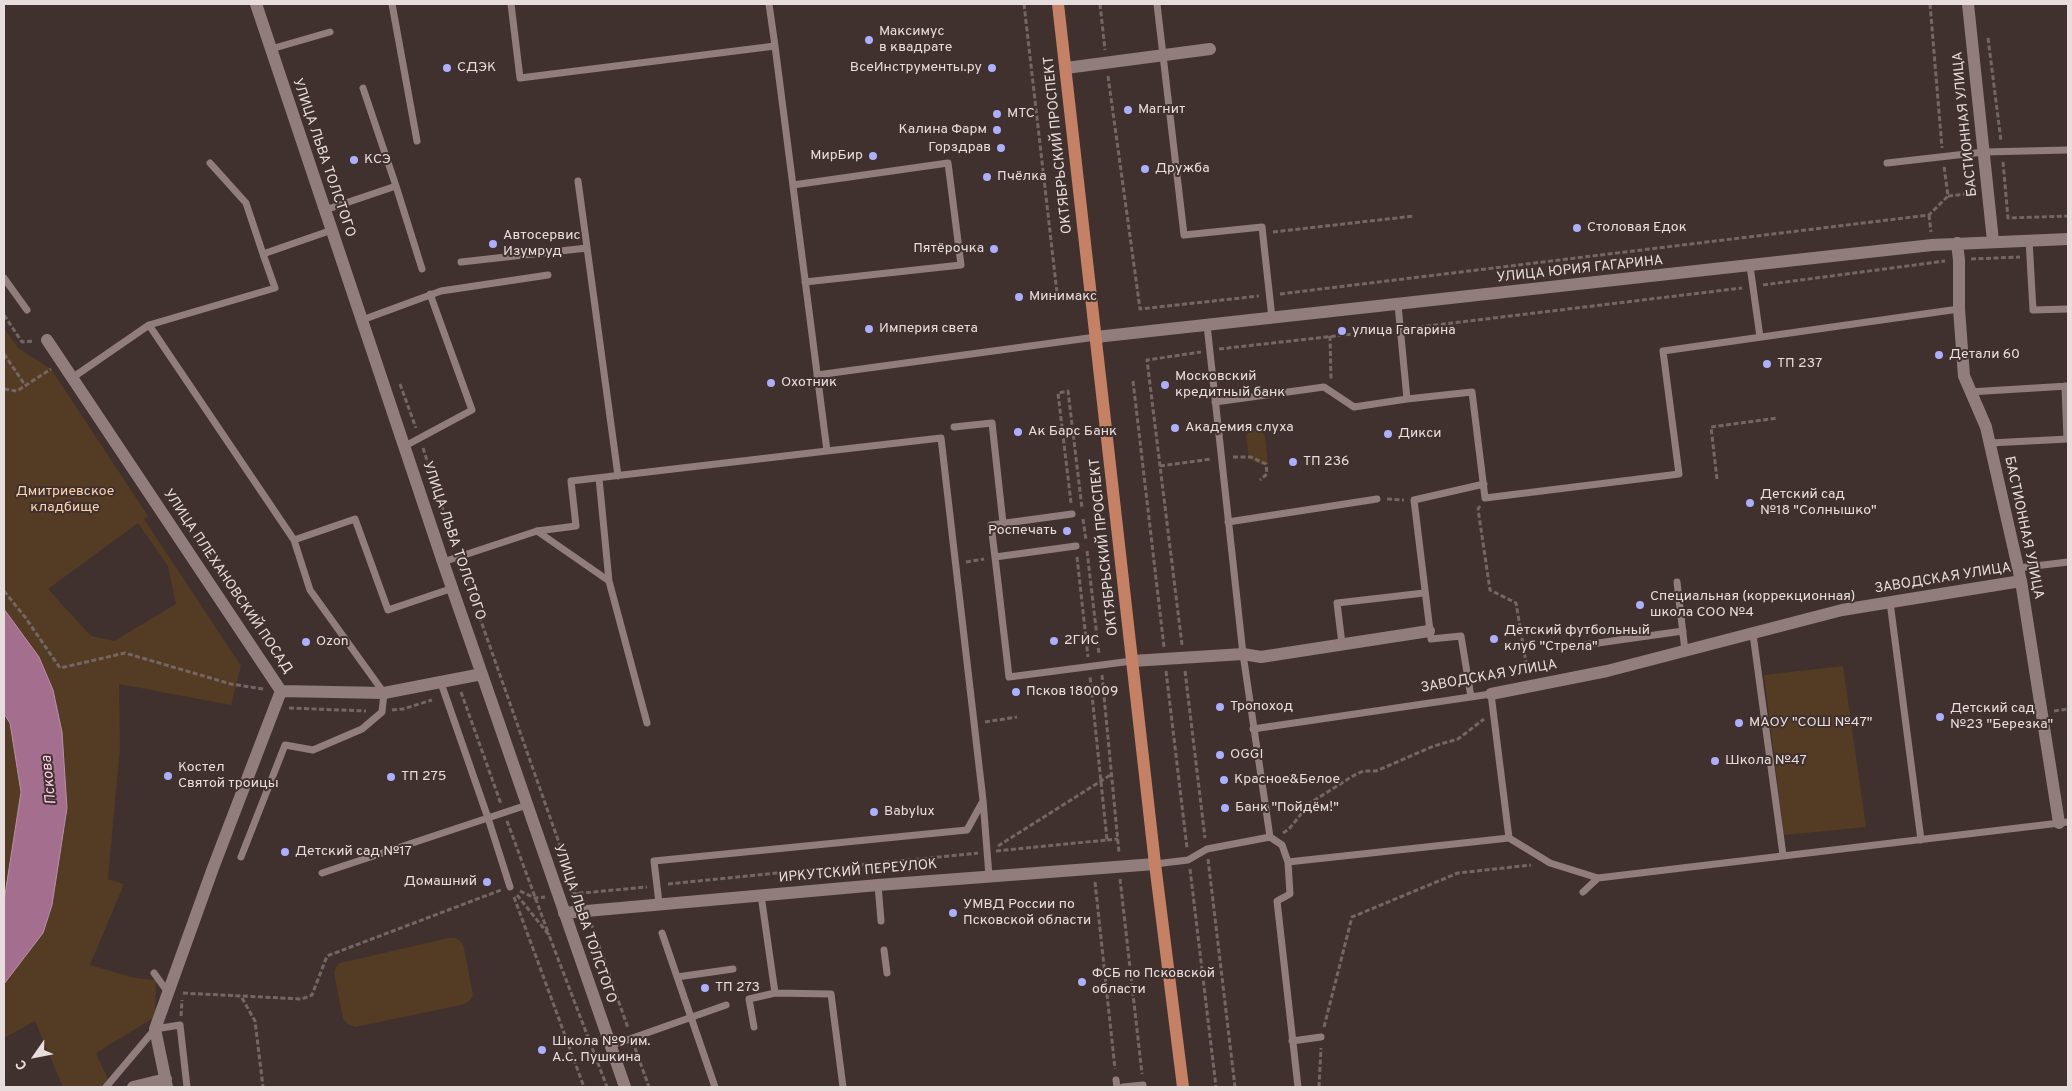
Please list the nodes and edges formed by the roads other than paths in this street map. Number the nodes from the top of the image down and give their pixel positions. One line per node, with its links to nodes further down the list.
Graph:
1 (256, 4): 10 (street, УЛИЦА ЛЬВА ТОЛСТОГО)
2 (392, 4): 15 (lane)
3 (511, 4): 9 (lane)
4 (769, 4): 9 (lane)
5 (1058, 4): 13 (main road, ОКТЯБРЬСКИЙ ПРОСПЕКТ)
6 (1157, 4): 12 (lane)
7 (1968, 4): 17 (street, БАСТИОННАЯ УЛИЦА)
8 (330, 32): 10 (lane)
9 (775, 46): 21 (lane)
10 (271, 49): 23 (street, УЛИЦА ЛЬВА ТОЛСТОГО)
11 (1210, 49): 12 (street)
12 (1163, 56): 13 (street); 42 (lane)
13 (1066, 68): 46 (main road, ОКТЯБРЬСКИЙ ПРОСПЕКТ)
14 (363, 88): 22 (lane)
15 (417, 141)
16 (2068, 150): 17 (lane)
17 (1984, 152): 18 (lane); 27 (street, БАСТИОННАЯ УЛИЦА)
18 (1887, 162)
19 (210, 163): 30 (lane)
20 (578, 181): 29 (lane)
21 (793, 185): 36 (lane); 36 (lane)
22 (396, 186): 23 (lane); 33 (lane)
23 (325, 210): 24 (street, УЛИЦА ЛЬВА ТОЛСТОГО)
24 (332, 230): 30 (lane); 43 (street, УЛИЦА ЛЬВА ТОЛСТОГО)
25 (2068, 239): 26 (street, УЛИЦА ЮРИЯ ГАГАРИНА)
26 (2029, 240): 27 (street, УЛИЦА ЮРИЯ ГАГАРИНА); 40 (lane)
27 (1993, 242): 28 (street, УЛИЦА ЮРИЯ ГАГАРИНА)
28 (1957, 243): 32 (street, УЛИЦА ЮРИЯ ГАГАРИНА); 39 (street, БАСТИОННАЯ УЛИЦА)
29 (587, 248): 31 (lane); 60 (lane)
30 (263, 254): 44 (lane)
31 (461, 262)
32 (1750, 266): 38 (street, УЛИЦА ЮРИЯ ГАГАРИНА); 47 (lane)
33 (422, 269)
34 (548, 275): 37 (lane)
35 (4, 278): 41 (lane)
36 (805, 282): 49 (lane)
37 (430, 294): 43 (lane); 58 (lane)
38 (1398, 305): 42 (street, УЛИЦА ЮРИЯ ГАГАРИНА); 53 (lane)
39 (1959, 309): 47 (lane); 52 (street, БАСТИОННАЯ УЛИЦА)
40 (2068, 309)
41 (27, 310)
42 (1272, 318): 45 (street, УЛИЦА ЮРИЯ ГАГАРИНА)
43 (362, 320): 58 (street, УЛИЦА ЛЬВА ТОЛСТОГО)
44 (149, 325): 50 (lane); 68 (lane)
45 (1207, 326): 46 (street, УЛИЦА ЮРИЯ ГАГАРИНА); 54 (lane)
46 (1096, 337): 49 (lane); 87 (main road, ОКТЯБРЬСКИЙ ПРОСПЕКТ)
47 (1760, 337): 62 (lane)
48 (47, 340): 50 (street, УЛИЦА ПЛЕХАНОВСКИЙ ПОСАД)
49 (817, 375): 59 (lane)
50 (72, 378): 90 (street, УЛИЦА ПЛЕХАНОВСКИЙ ПОСАД)
51 (2066, 386): 52 (lane); 56 (lane)
52 (1969, 392): 57 (street, БАСТИОННАЯ УЛИЦА)
53 (1407, 399): 54 (lane); 62 (lane)
54 (1216, 402): 65 (lane)
55 (954, 427): 66 (lane)
56 (2068, 439): 57 (lane)
57 (1990, 443): 73 (street, БАСТИОННАЯ УЛИЦА)
58 (405, 446): 71 (street, УЛИЦА ЛЬВА ТОЛСТОГО)
59 (827, 451): 60 (lane); 96 (lane)
60 (618, 476): 61 (lane)
61 (599, 478): 67 (lane); 74 (lane)
62 (1484, 484): 78 (lane)
63 (1377, 499): 65 (lane)
64 (1072, 514): 66 (lane)
65 (1228, 522): 86 (lane)
66 (1003, 523): 70 (lane)
67 (538, 531): 71 (lane); 74 (lane)
68 (294, 540): 77 (lane); 91 (lane)
69 (1076, 546): 70 (lane)
70 (995, 557): 87 (lane)
71 (444, 562): 77 (street, УЛИЦА ЛЬВА ТОЛСТОГО)
72 (2068, 562): 73 (lane)
73 (2018, 568): 75 (street, БАСТИОННАЯ УЛИЦА)
74 (609, 581): 94 (lane)
75 (2021, 581): 79 (street, ЗАВОДСКАЯ УЛИЦА); 99 (street, БАСТИОННАЯ УЛИЦА)
76 (1677, 582): 81 (lane)
77 (453, 588): 88 (street, УЛИЦА ЛЬВА ТОЛСТОГО)
78 (1424, 593): 80 (lane); 83 (lane)
79 (1890, 602): 82 (street, ЗАВОДСКАЯ УЛИЦА); 102 (lane)
80 (1429, 631): 83 (street); 92 (lane)
81 (1683, 631): 84 (lane); 85 (lane)
82 (1752, 634): 85 (street, ЗАВОДСКАЯ УЛИЦА); 103 (lane)
83 (1342, 644): 86 (street)
84 (1584, 645)
85 (1685, 651): 93 (street, ЗАВОДСКАЯ УЛИЦА)
86 (1243, 654): 87 (street); 95 (lane)
87 (1132, 661): 106 (main road, ОКТЯБРЬСКИЙ ПРОСПЕКТ)
88 (482, 674): 89 (street); 97 (street, УЛИЦА ЛЬВА ТОЛСТОГО)
89 (443, 689): 91 (street); 98 (lane)
90 (281, 691): 91 (street); 123 (street, УЛИЦА ПЛЕХАНОВСКИЙ ПОСАД)
91 (384, 693): 104 (lane)
92 (1471, 697): 93 (lane, ЗАВОДСКАЯ УЛИЦА); 95 (lane, ЗАВОДСКАЯ УЛИЦА)
93 (1492, 700): 101 (lane)
94 (647, 723)
95 (1253, 728): 100 (lane)
96 (983, 800): 108 (lane); 114 (lane)
97 (527, 805): 98 (lane); 115 (street, УЛИЦА ЛЬВА ТОЛСТОГО)
98 (488, 818): 107 (lane); 111 (lane)
99 (2064, 823): 102 (lane)
100 (1272, 838): 105 (lane); 106 (lane)
101 (1510, 838): 105 (lane); 109 (lane)
102 (1921, 840): 103 (lane)
103 (1783, 855): 109 (lane)
104 (241, 857)
105 (1288, 862): 130 (lane)
106 (1155, 864): 108 (street, ИРКУТСКИЙ ПЕРЕУЛОК); 141 (main road, ОКТЯБРЬСКИЙ ПРОСПЕКТ)
107 (322, 873)
108 (989, 876): 110 (street, ИРКУТСКИЙ ПЕРЕУЛОК)
109 (1598, 878): 112 (lane)
110 (878, 885): 113 (street, ИРКУТСКИЙ ПЕРЕУЛОК); 116 (lane)
111 (510, 887)
112 (1583, 892)
113 (761, 895): 114 (street, ИРКУТСКИЙ ПЕРЕУЛОК); 124 (lane)
114 (659, 903): 115 (street, ИРКУТСКИЙ ПЕРЕУЛОК)
115 (564, 913): 131 (street, УЛИЦА ЛЬВА ТОЛСТОГО)
116 (881, 921)
117 (662, 933): 122 (lane)
118 (884, 950): 121 (lane)
119 (733, 969): 122 (lane)
120 (154, 973): 123 (lane)
121 (887, 973)
122 (677, 978): 126 (lane)
123 (168, 991): 128 (street, УЛИЦА ПЛЕХАНОВСКИЙ ПОСАД)
124 (775, 993): 127 (lane); 139 (lane)
125 (726, 1005): 126 (lane)
126 (691, 1019): 131 (lane); 138 (lane)
127 (754, 1028)
128 (155, 1029): 132 (street); 134 (lane); 136 (lane)
129 (1321, 1037): 130 (lane)
130 (1292, 1041): 142 (lane)
131 (610, 1046): 137 (street, УЛИЦА ЛЬВА ТОЛСТОГО)
132 (166, 1083): 135 (street)
133 (1143, 1085): 140 (lane)
134 (106, 1087)
135 (133, 1087)
136 (187, 1087)
137 (625, 1087)
138 (715, 1087)
139 (843, 1087)
140 (1123, 1087)
141 (1182, 1087)
142 (1298, 1087)

